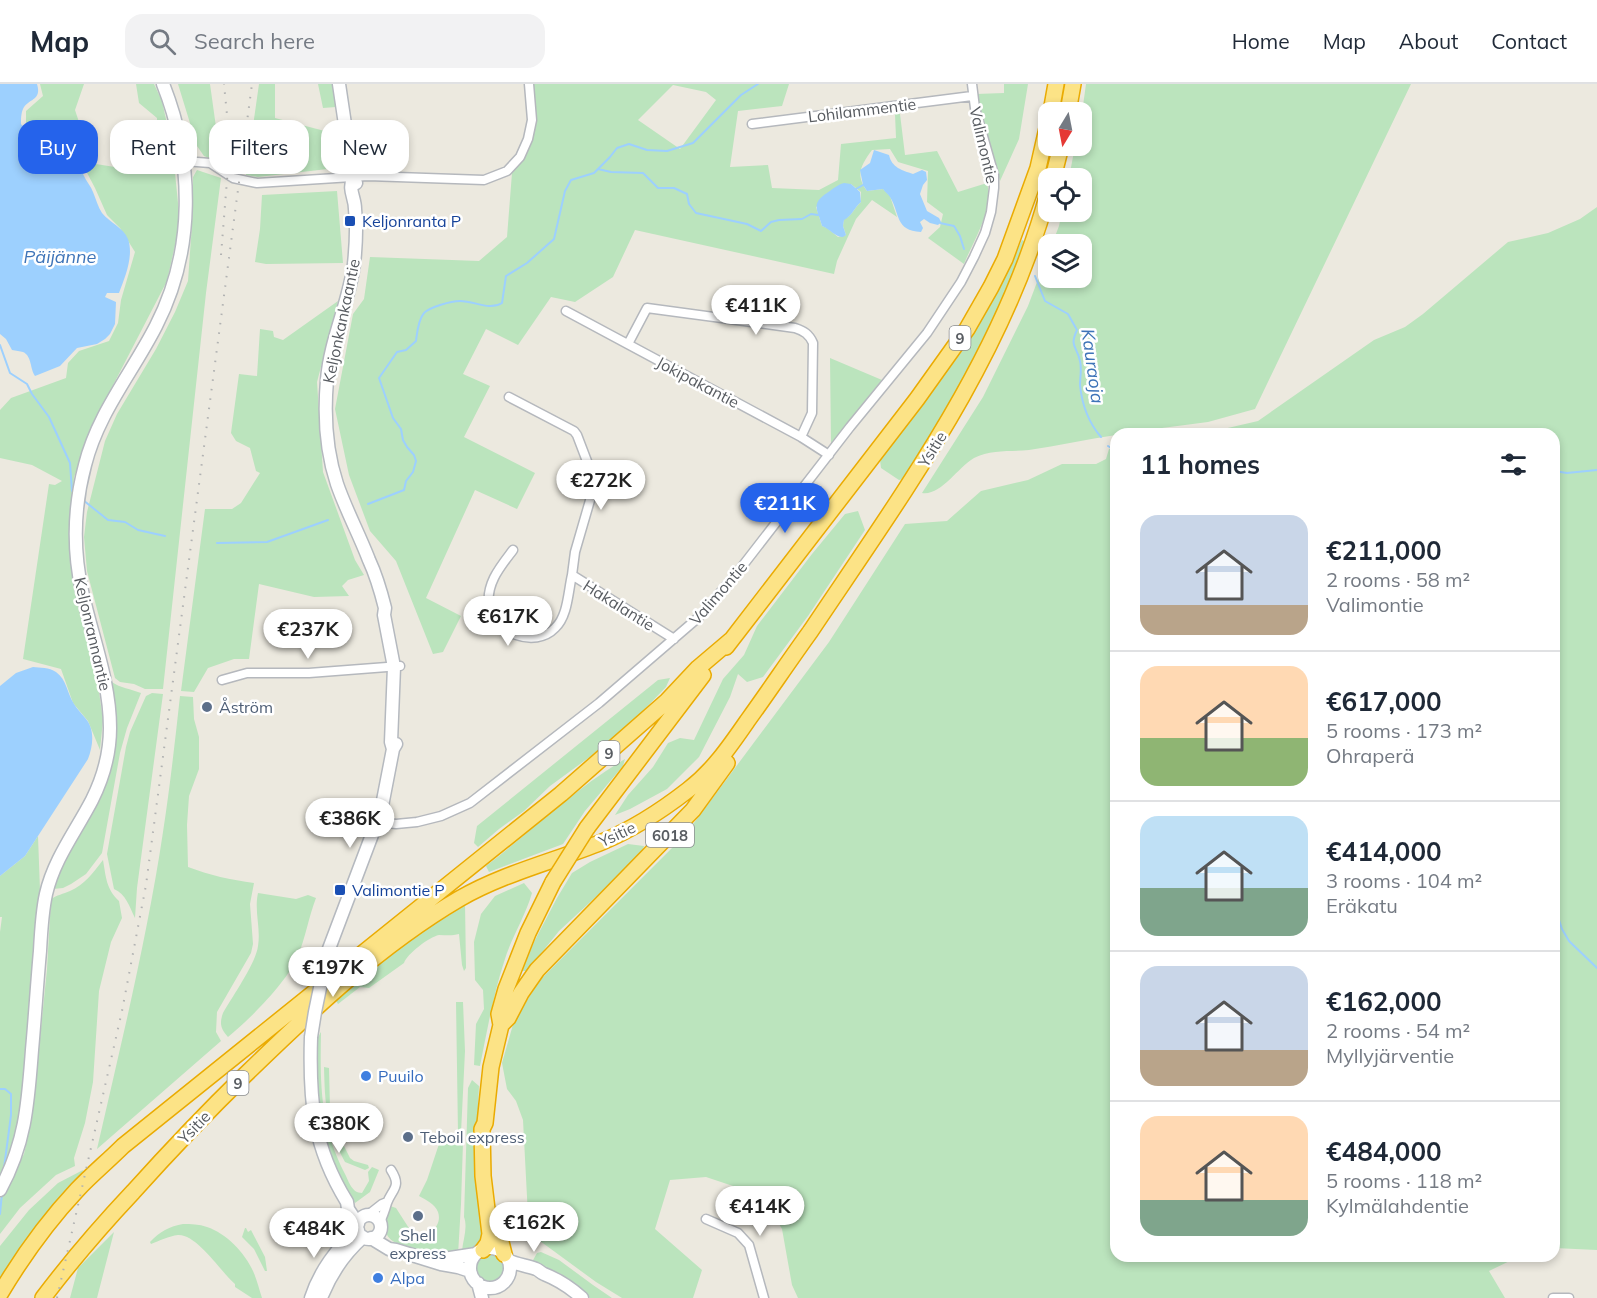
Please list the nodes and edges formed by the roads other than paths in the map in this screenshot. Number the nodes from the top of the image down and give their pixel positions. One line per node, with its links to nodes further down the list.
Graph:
1 (163, 84): 10 (main road, Keljonrannantie)
2 (339, 84): 15 (main road, Keljonkankaantie)
3 (529, 84): 15 (street)
4 (972, 84): 7 (street, Valimontie)
5 (1056, 84): 8 (highway)
6 (1073, 84): 9 (highway)
7 (972, 96): 11 (street, Lohilammentie); 21 (street, Valimontie)
8 (1053, 102)
9 (1070, 102)
10 (175, 120)
11 (752, 124)
12 (1041, 156): 25 (highway, 9)
13 (197, 162): 15 (street)
14 (185, 174): 33 (main road, Keljonrannantie)
15 (353, 177): 26 (main road, Keljonkankaantie)
16 (1039, 222): 28 (highway, Ysitie / 9)
17 (566, 311): 18 (street, Jokipakantie)
18 (628, 344): 20 (street, Jokipakantie); 20 (street)
19 (509, 397): 23 (street, Hakalantie)
20 (801, 437): 21 (street, Jokipakantie)
21 (829, 454): 24 (street, Valimontie)
22 (513, 550): 23 (street)
23 (572, 575): 24 (street, Hakalantie)
24 (674, 639): 29 (street, Valimontie)
25 (731, 640): 30 (highway, 6018, bridge); 45 (highway, 9)
26 (397, 666): 27 (street); 29 (main road, Keljonkankaantie)
27 (222, 680)
28 (759, 706): 30 (highway, 6018); 46 (highway, Ysitie / 9)
29 (378, 822): 36 (main road, Keljonkankaantie, bridge)
30 (501, 1025): 31 (highway, 6018)
31 (485, 1123): 37 (highway, 6018); 38 (highway, 6018)
32 (391, 1170): 34 (street)
33 (0, 1190)
34 (387, 1202): 36 (street); 36 (street)
35 (706, 1219): 51 (street)
36 (368, 1227): 39 (main road, Keljonkankaantie); 47 (main road); 48 (main road)
37 (479, 1252): 38 (main road); 39 (main road, Keljonkankaantie); 40 (main road, 6018)
38 (506, 1257): 41 (main road); 42 (main road, 6018)
39 (434, 1261): 40 (main road, Keljonkankaantie)
40 (470, 1271): 43 (main road)
41 (543, 1274): 42 (main road); 50 (main road)
42 (507, 1278): 44 (main road)
43 (478, 1283): 44 (main road); 49 (main road)
44 (493, 1292)
45 (0, 1294)
46 (43, 1298)
47 (311, 1298)
48 (321, 1298)
49 (482, 1298)
50 (582, 1298)
51 (764, 1298)
52 (1553, 1298): 53 (street)
53 (1569, 1298)

